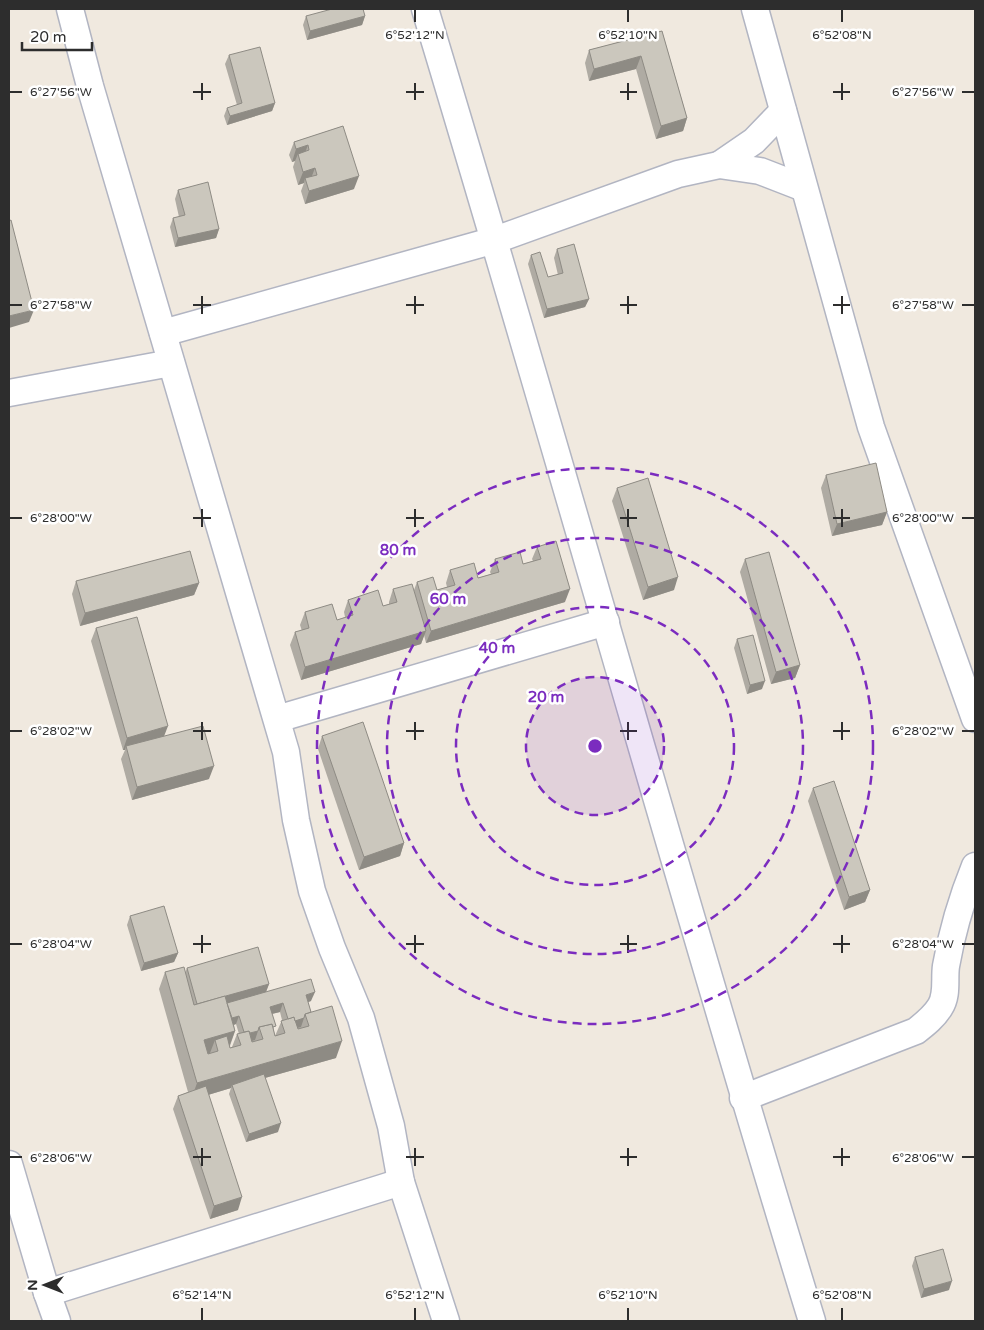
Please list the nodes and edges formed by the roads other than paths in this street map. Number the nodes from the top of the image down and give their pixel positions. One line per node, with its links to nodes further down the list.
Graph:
1 (70, 9): 8 (street)
2 (425, 9): 7 (street)
3 (754, 9): 4 (street)
4 (783, 111): 5 (street); 6 (street)
5 (719, 166): 6 (street); 7 (street)
6 (804, 188): 13 (street)
7 (495, 240): 8 (street); 11 (street)
8 (162, 333): 9 (street)
9 (171, 363): 10 (street); 12 (street)
10 (9, 393)
11 (606, 622): 12 (street); 15 (street)
12 (276, 719): 17 (street)
13 (975, 719)
14 (975, 866): 15 (street)
15 (743, 1098): 21 (street)
16 (9, 1164): 18 (street)
17 (401, 1182): 18 (street); 20 (street)
18 (47, 1293): 19 (street)
19 (57, 1321)
20 (446, 1321)
21 (812, 1321)

